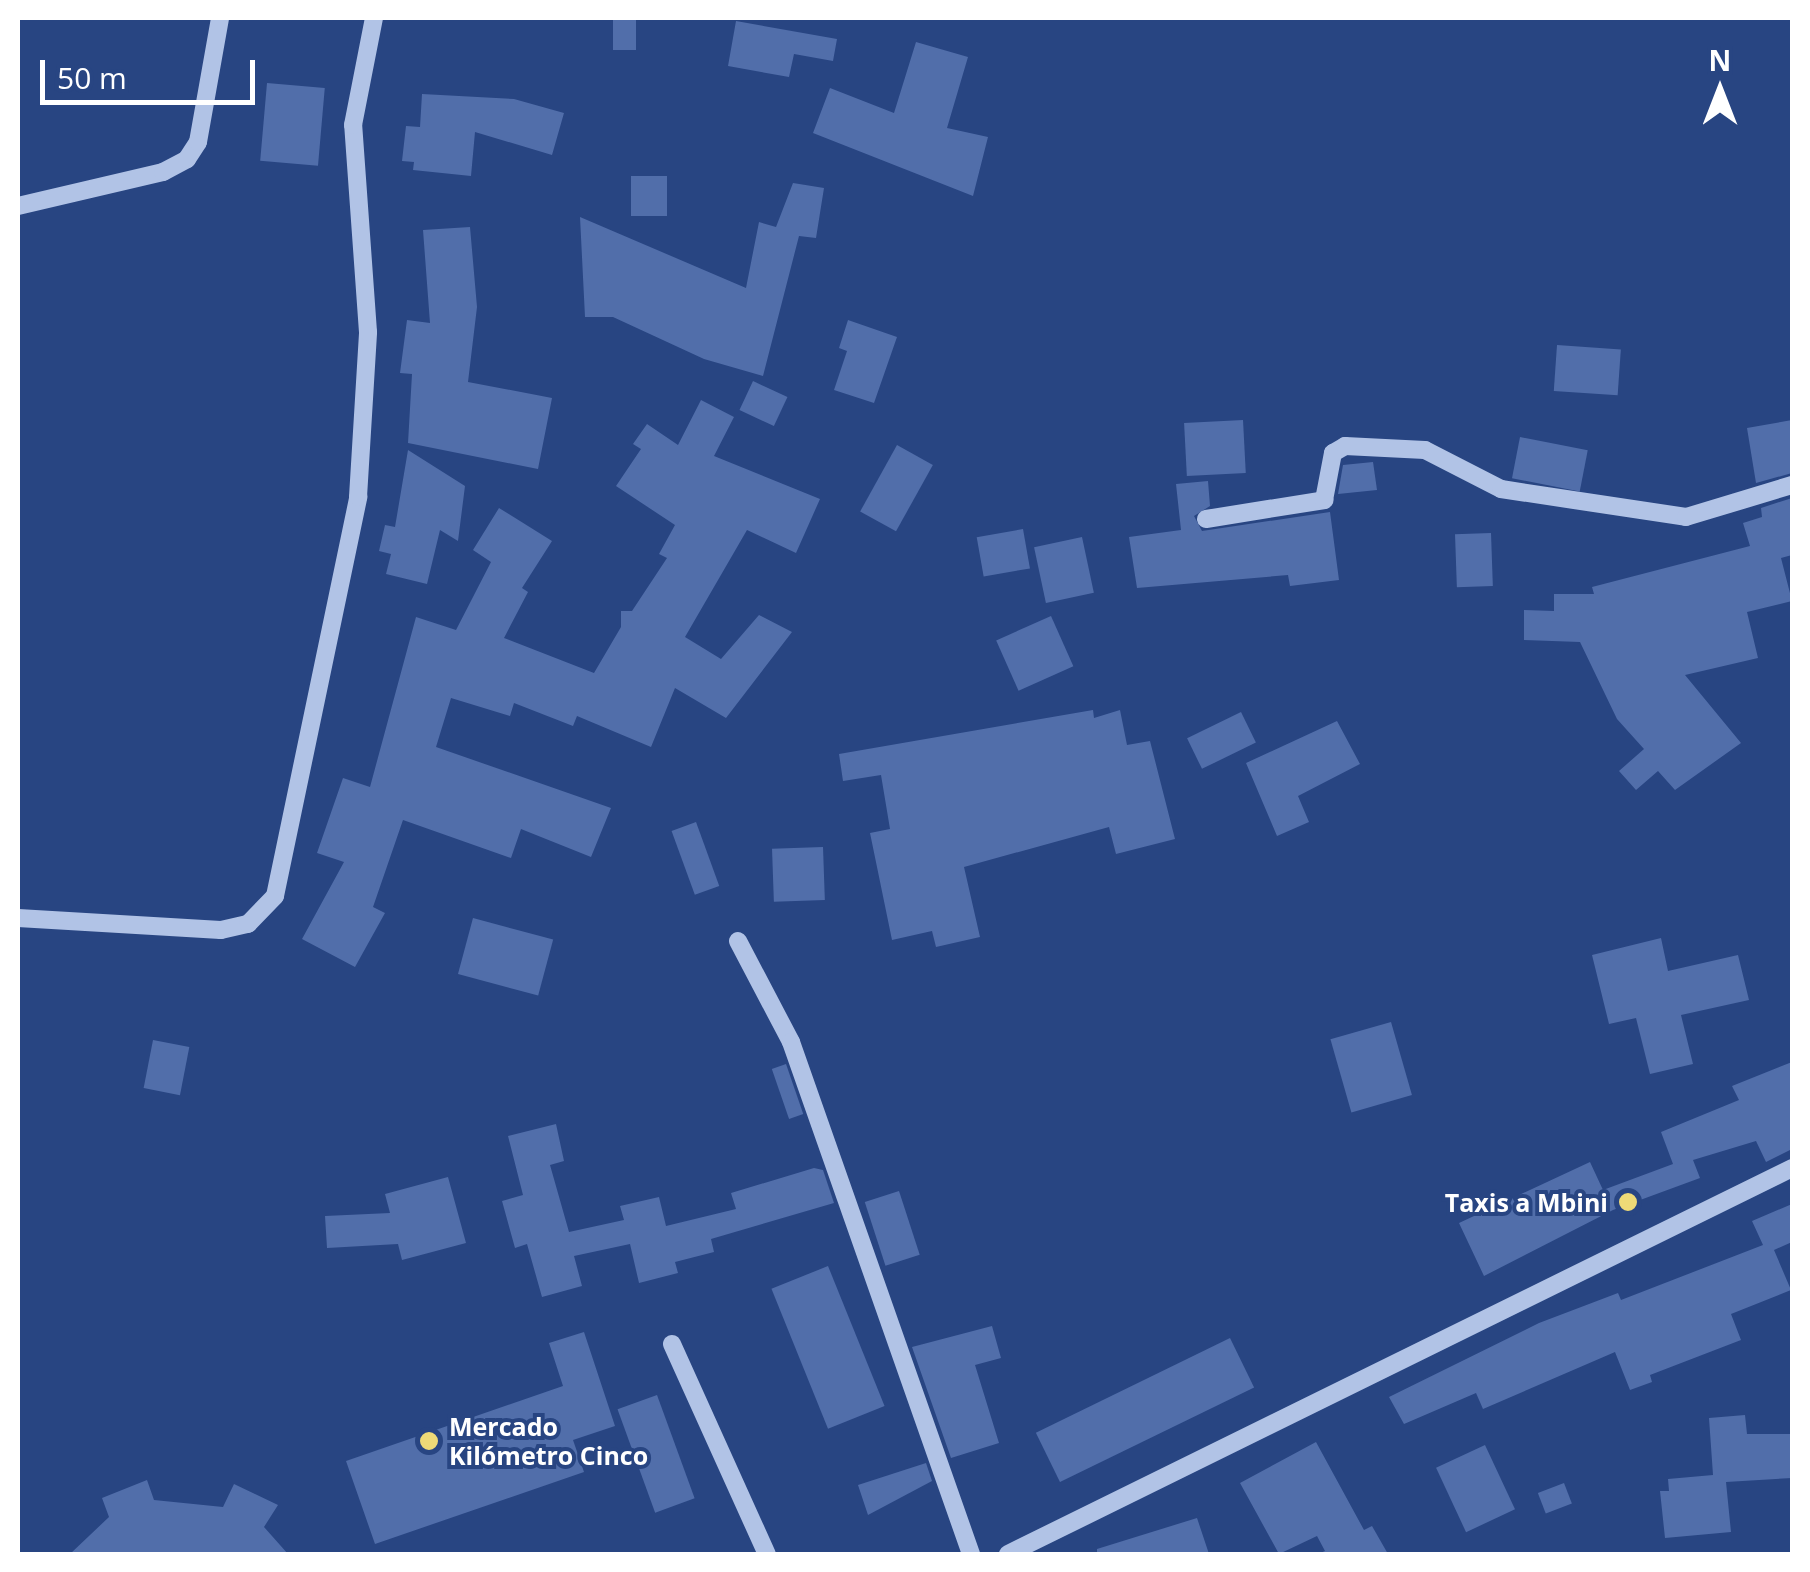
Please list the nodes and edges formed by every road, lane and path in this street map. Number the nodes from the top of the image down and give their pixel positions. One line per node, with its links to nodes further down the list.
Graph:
1 (220, 18): 3 (street)
2 (374, 18): 6 (street)
3 (18, 206)
4 (1792, 485): 5 (street)
5 (1206, 519)
6 (18, 918)
7 (738, 941): 11 (street)
8 (1792, 1168): 12 (street)
9 (672, 1344): 10 (street)
10 (767, 1554)
11 (971, 1554)
12 (1008, 1554)

